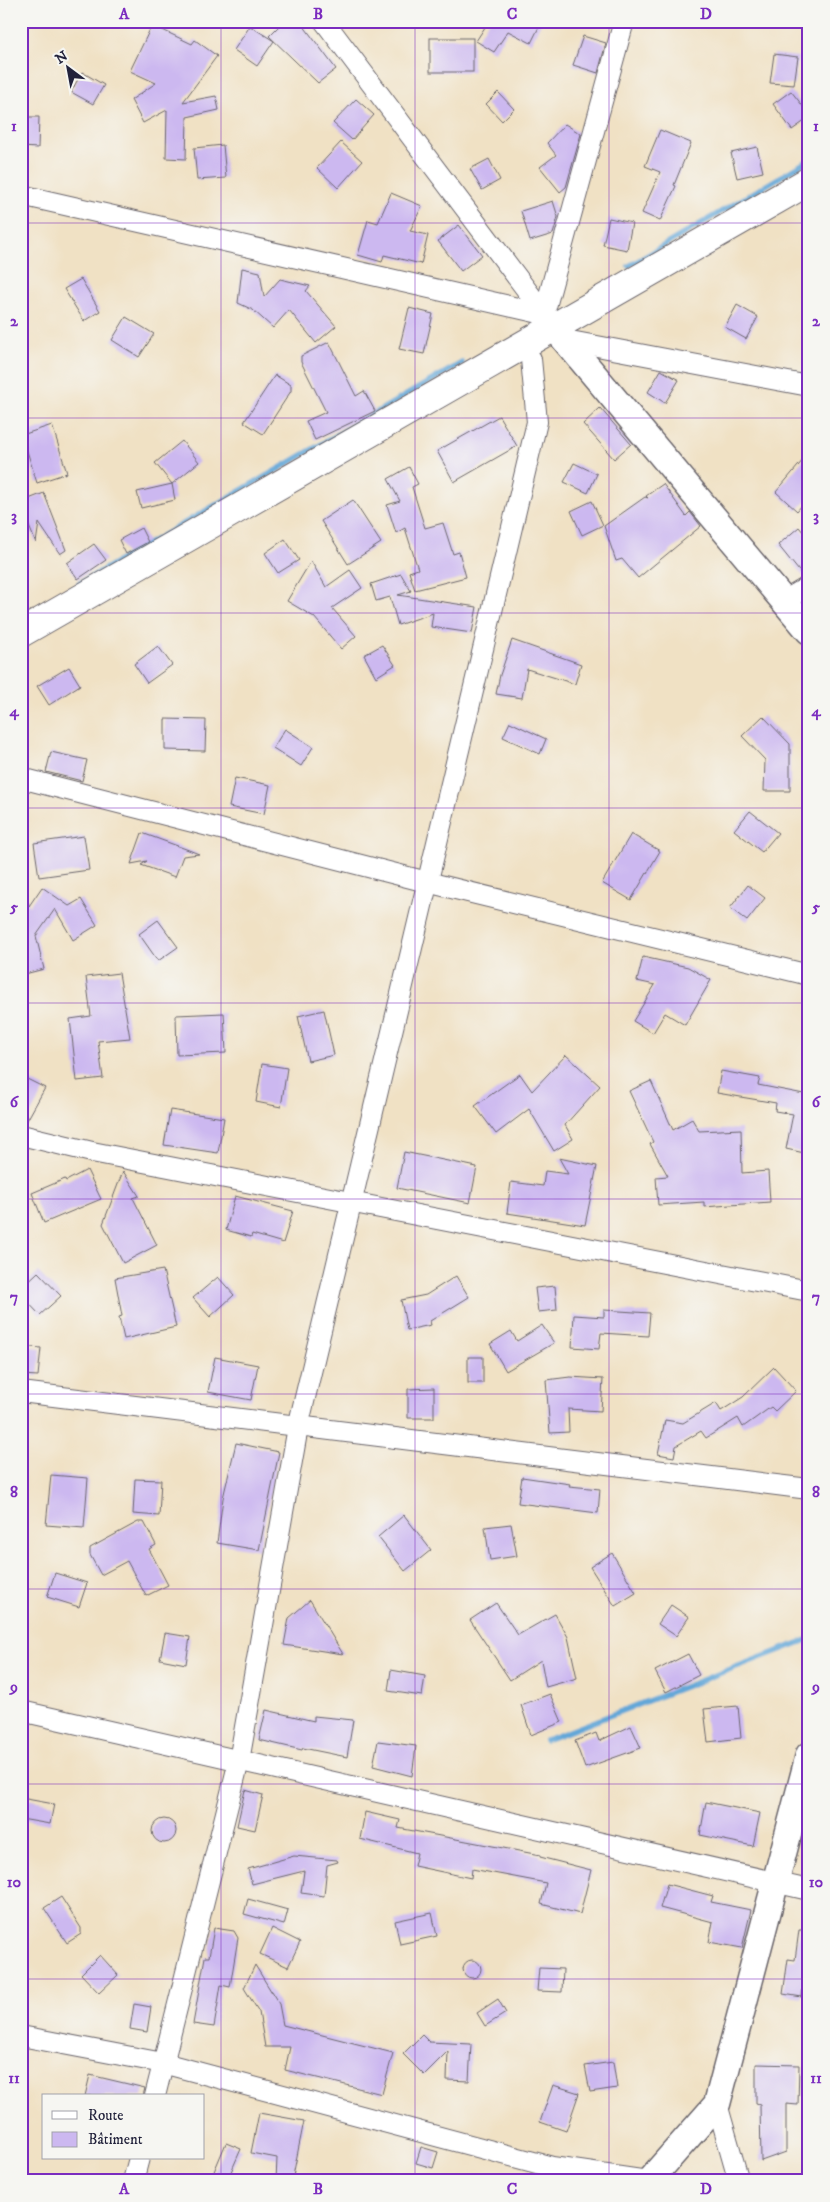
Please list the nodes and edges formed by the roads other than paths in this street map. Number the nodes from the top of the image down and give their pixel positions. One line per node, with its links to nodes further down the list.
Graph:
1 (324, 21): 6 (street)
2 (624, 21): 6 (street)
3 (809, 181): 6 (highway)
4 (21, 195): 6 (street)
5 (809, 200): 6 (highway)
6 (554, 327): 7 (highway); 8 (street); 10 (street); 12 (highway)
7 (531, 359): 13 (highway); 15 (street)
8 (809, 386)
9 (809, 586): 10 (street)
10 (784, 601): 11 (street)
11 (809, 631)
12 (21, 633)
13 (21, 652)
14 (21, 778): 15 (street)
15 (427, 882): 16 (street); 18 (street)
16 (809, 974)
17 (21, 1135): 18 (street)
18 (351, 1202): 19 (street); 21 (street)
19 (809, 1292)
20 (21, 1392): 21 (street)
21 (298, 1426): 22 (street); 25 (street)
22 (809, 1489)
23 (21, 1712): 25 (street)
24 (809, 1756): 26 (street)
25 (239, 1762): 26 (street); 29 (street)
26 (776, 1882): 27 (street); 31 (street)
27 (809, 1890)
28 (21, 2036): 29 (street)
29 (164, 2063): 30 (street); 34 (street)
30 (156, 2094)
31 (717, 2104): 34 (street); 35 (street)
32 (138, 2160): 33 (street)
33 (133, 2181)
34 (648, 2181)
35 (739, 2181)

